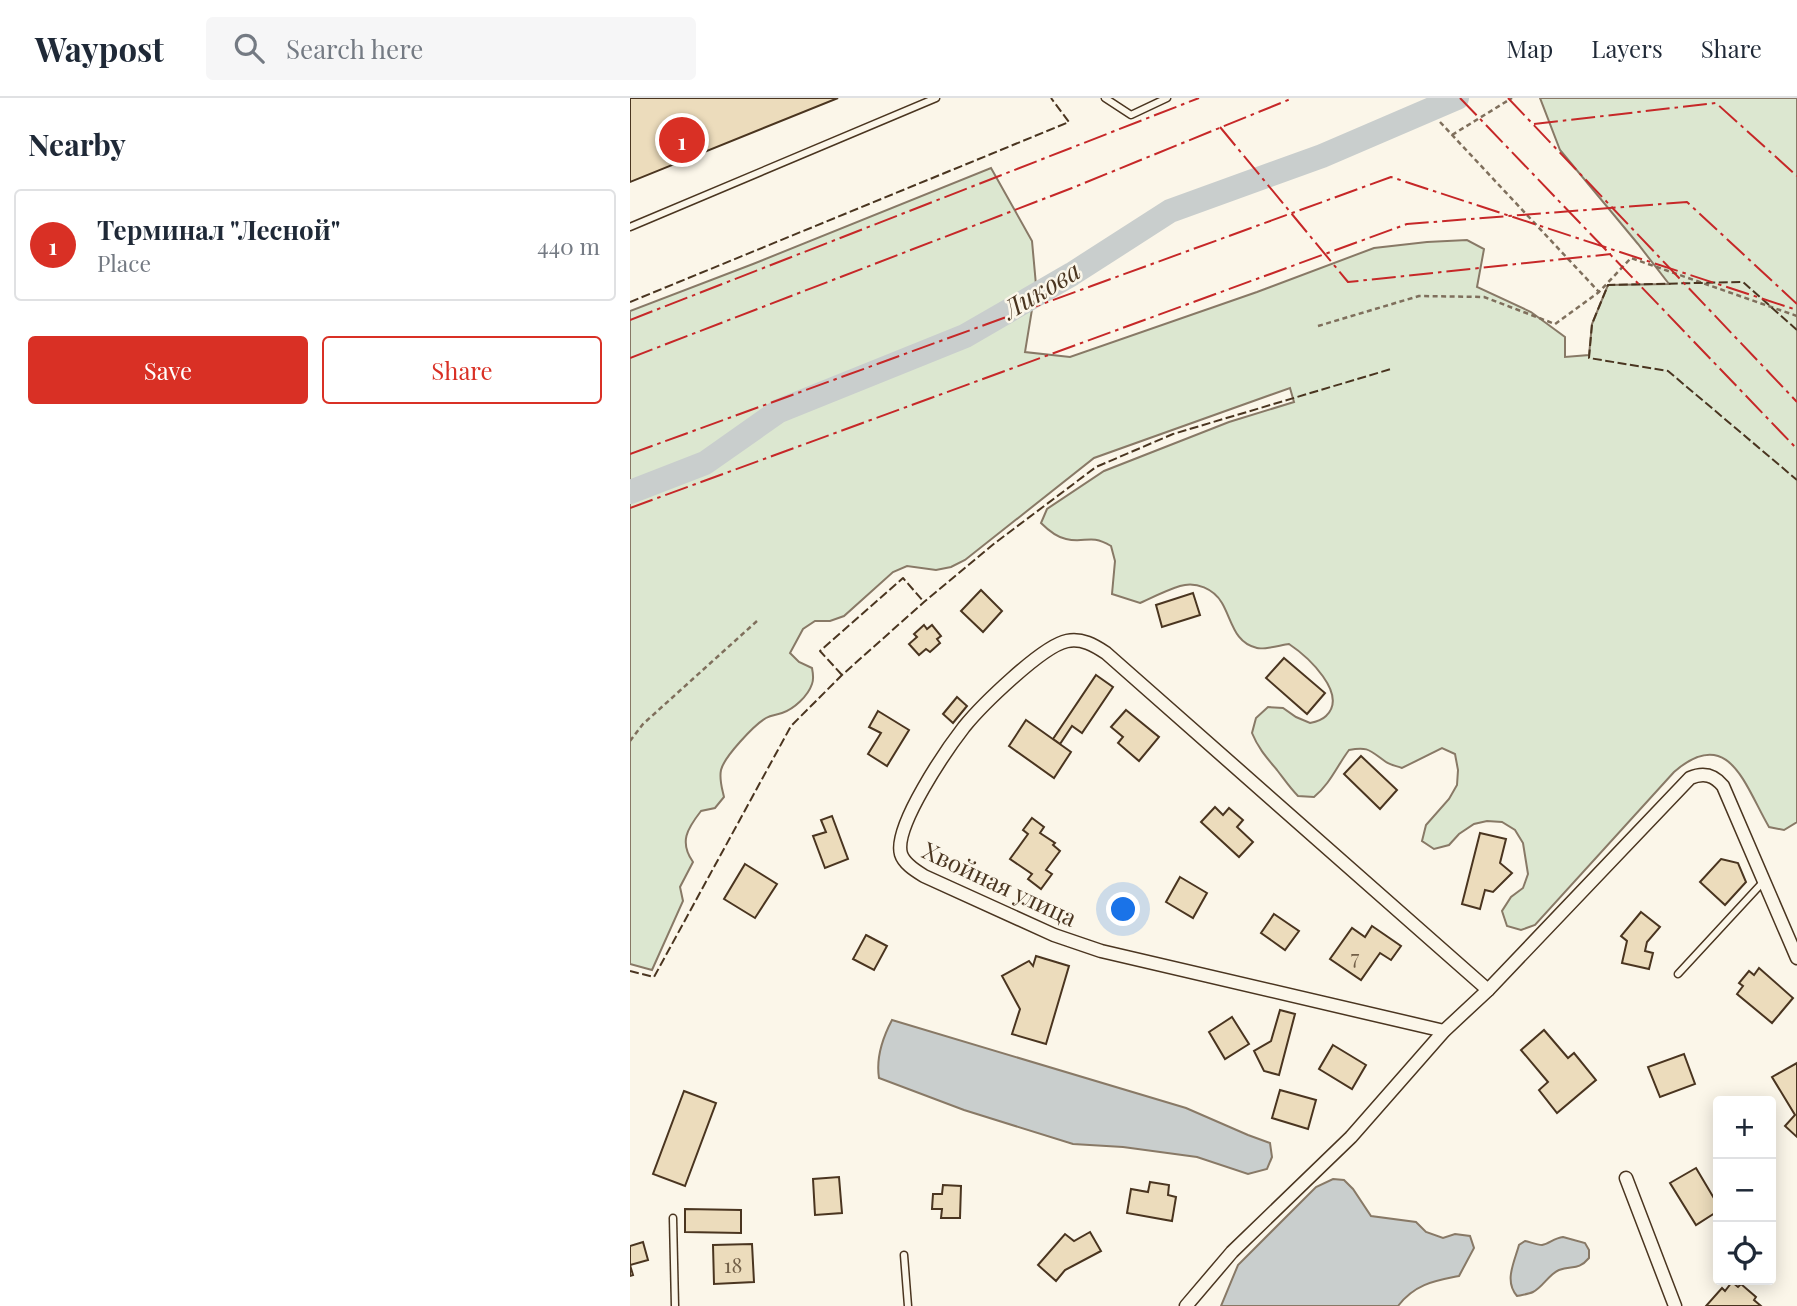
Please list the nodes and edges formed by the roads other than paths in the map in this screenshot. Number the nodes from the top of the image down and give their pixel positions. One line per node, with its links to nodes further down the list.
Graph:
1 (936, 98): 4 (lane)
2 (1105, 98): 3 (lane)
3 (1167, 98)
4 (630, 227)
5 (1764, 881): 6 (street); 7 (lane); 8 (street)
6 (1797, 958)
7 (1678, 974)
8 (1488, 990): 9 (street); 9 (street, Хвойная улица)
9 (1444, 1031): 15 (street)
10 (1626, 1178): 16 (street)
11 (673, 1219): 13 (lane)
12 (904, 1255): 14 (lane)
13 (675, 1306)
14 (908, 1306)
15 (1186, 1306)
16 (1675, 1306)

